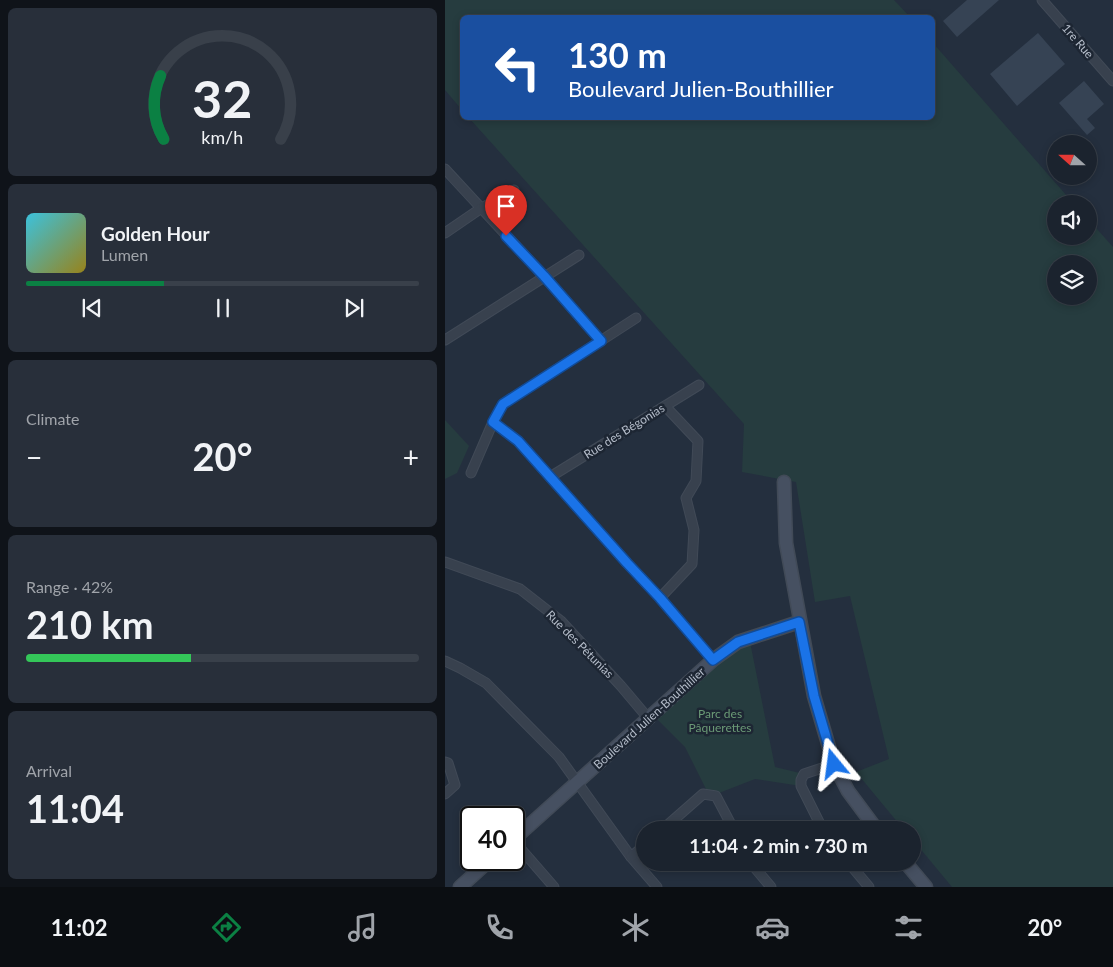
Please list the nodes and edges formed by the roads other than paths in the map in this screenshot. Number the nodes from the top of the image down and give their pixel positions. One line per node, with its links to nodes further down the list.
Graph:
1 (1042, 0): 2 (street, 1re Rue)
2 (1113, 81)
3 (445, 169): 5 (street)
4 (514, 190): 5 (street)
5 (480, 209): 6 (street); 8 (street)
6 (445, 233)
7 (579, 255): 8 (street)
8 (544, 276): 10 (street); 11 (street)
9 (636, 318): 11 (street)
10 (445, 340)
11 (601, 341): 14 (street)
12 (699, 385): 13 (street, Rue des Bégonias)
13 (665, 406): 16 (street, Rue des Bégonias); 19 (street)
14 (493, 422): 15 (street); 16 (street)
15 (471, 473)
16 (550, 477): 19 (street)
17 (784, 482): 20 (street)
18 (445, 562): 23 (street, Rue des Pétunias)
19 (660, 598): 21 (street)
20 (799, 622): 21 (street, Boulevard Julien-Bouthillier); 25 (street)
21 (713, 660): 23 (street, Boulevard Julien-Bouthillier)
22 (445, 661): 26 (street)
23 (648, 718): 26 (street, Boulevard Julien-Bouthillier)
24 (445, 762): 27 (street)
25 (834, 764): 30 (street); 31 (street)
26 (578, 781): 32 (street, Boulevard Julien-Bouthillier); 35 (street)
27 (445, 794)
28 (672, 821): 29 (street)
29 (729, 821)
30 (818, 821)
31 (870, 821)
32 (525, 830)
33 (525, 853): 41 (street)
34 (636, 853): 35 (street)
35 (631, 857): 42 (street)
36 (478, 871): 40 (street)
37 (758, 871): 43 (street)
38 (856, 871): 44 (street)
39 (913, 871): 45 (street)
40 (460, 887)
41 (554, 887)
42 (657, 887)
43 (771, 887)
44 (869, 887)
45 (926, 887)

